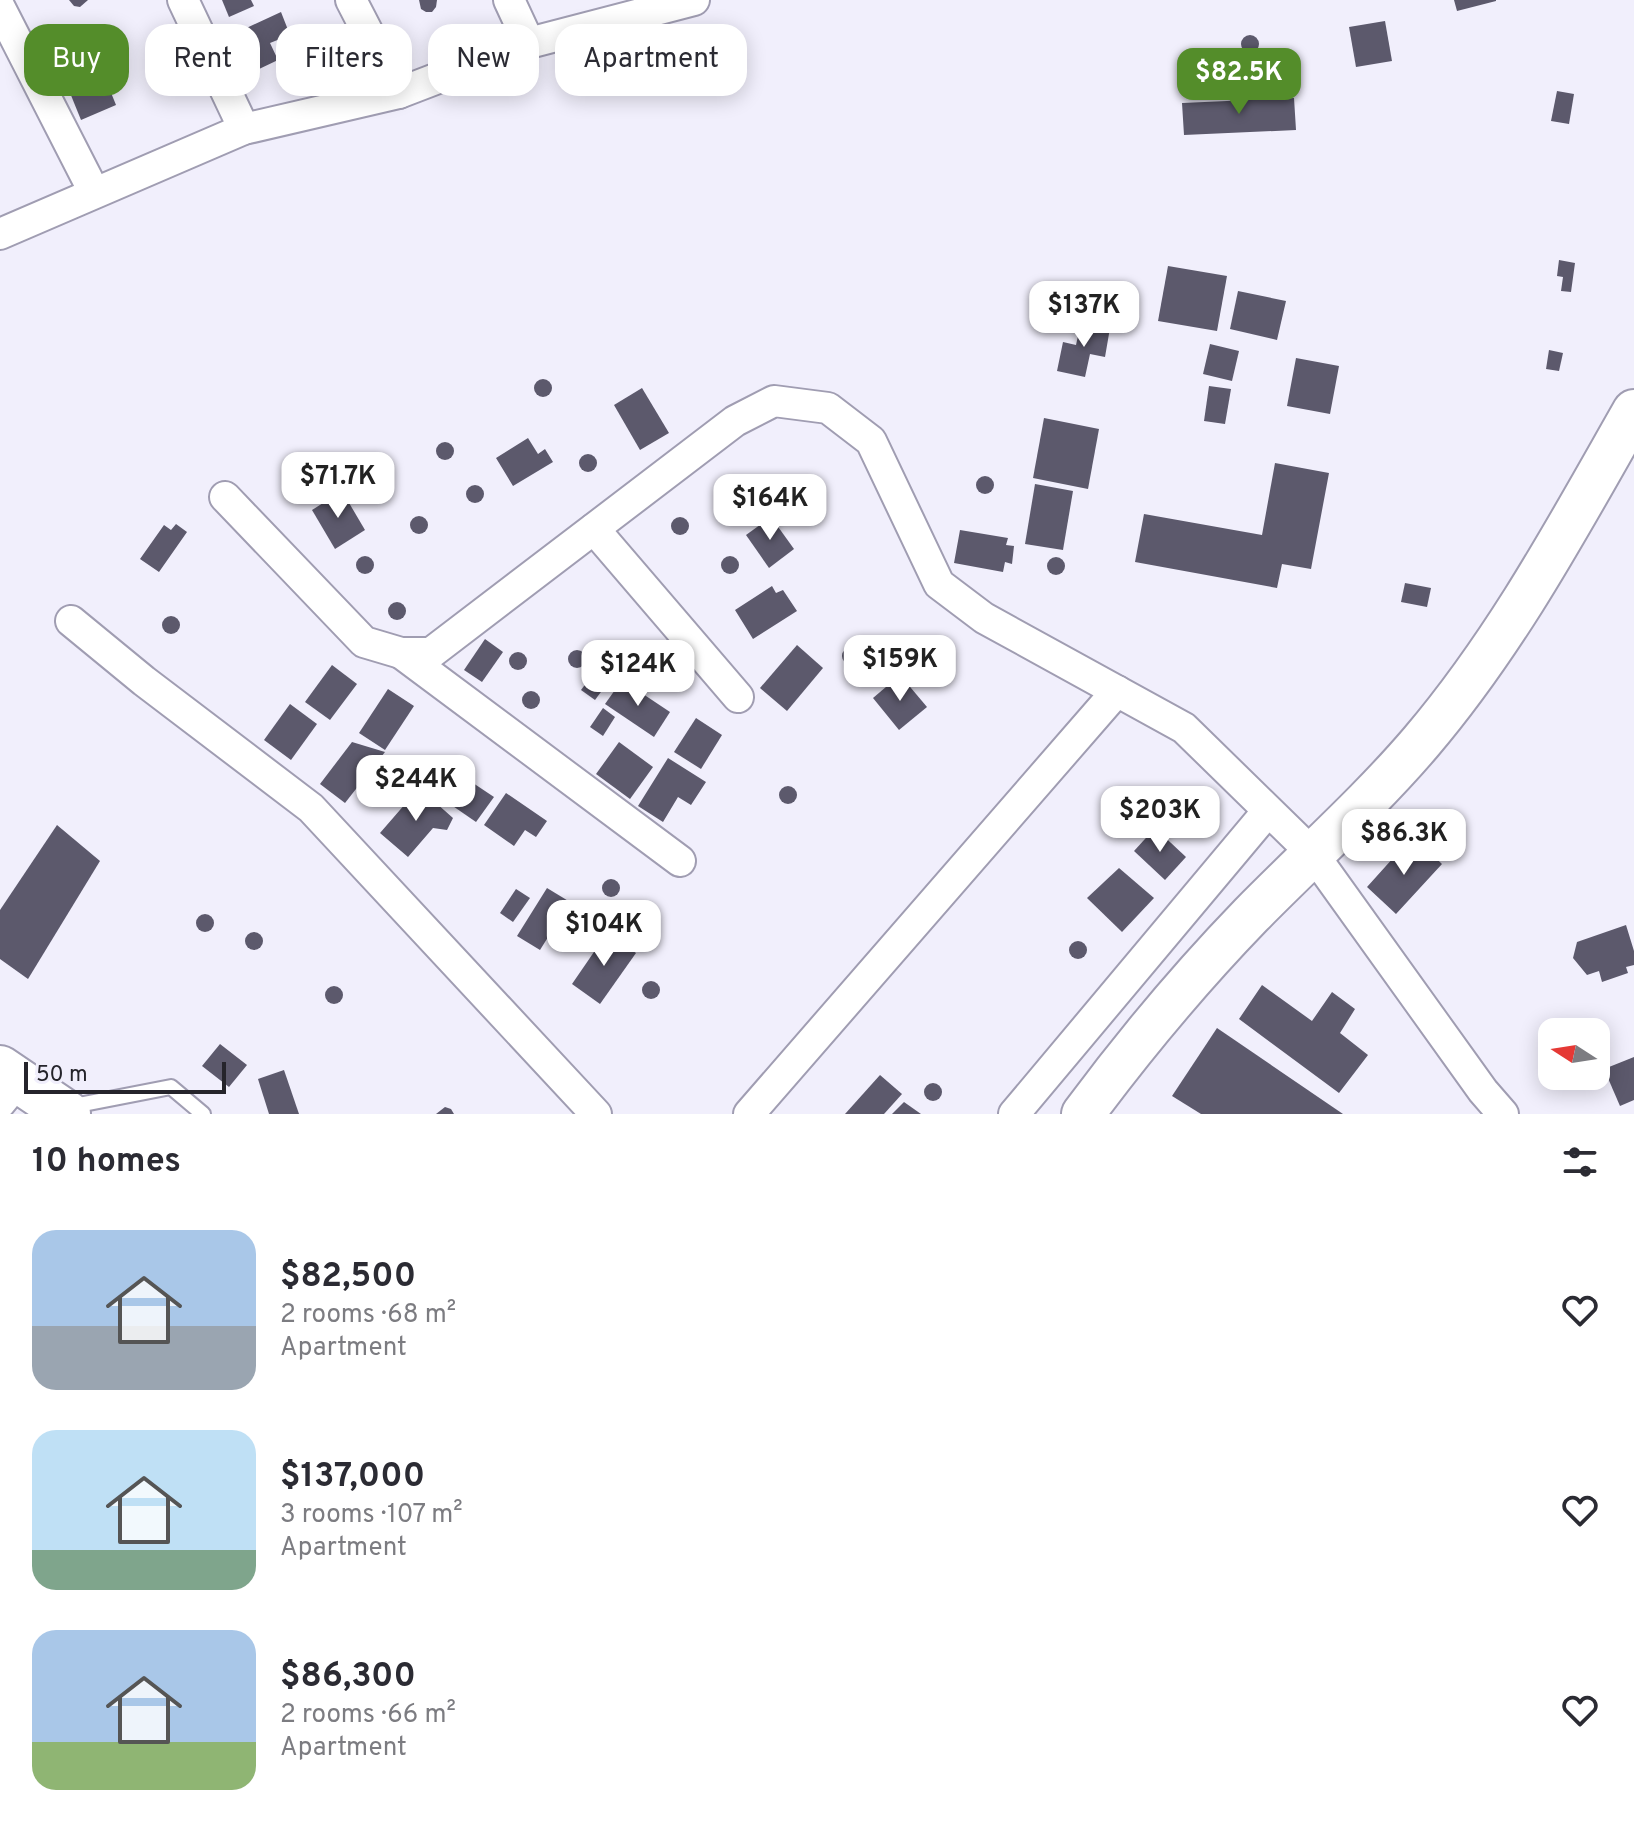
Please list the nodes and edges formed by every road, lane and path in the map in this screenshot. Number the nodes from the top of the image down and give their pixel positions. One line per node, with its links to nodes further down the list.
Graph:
1 (183, 0): 10 (street)
2 (351, 0): 6 (street)
3 (509, 0): 7 (street)
4 (682, 2): 8 (street)
5 (0, 8): 11 (street)
6 (363, 24)
7 (520, 24)
8 (539, 40)
9 (386, 96): 10 (street)
10 (244, 129): 11 (street)
11 (94, 192): 12 (street)
12 (0, 234)
13 (1634, 411): 21 (street)
14 (225, 497): 17 (street)
15 (594, 529): 17 (street); 18 (street); 19 (street)
16 (71, 621): 26 (street)
17 (401, 653): 22 (street)
18 (1117, 691): 20 (street); 27 (street)
19 (738, 697)
20 (1268, 811): 21 (street); 28 (street)
21 (1313, 854): 29 (street); 30 (street)
22 (680, 861)
23 (6, 1084): 24 (highway)
24 (64, 1111): 25 (lane)
25 (203, 1114)
26 (596, 1114)
27 (749, 1114)
28 (1014, 1114)
29 (1083, 1114)
30 (1503, 1114)

